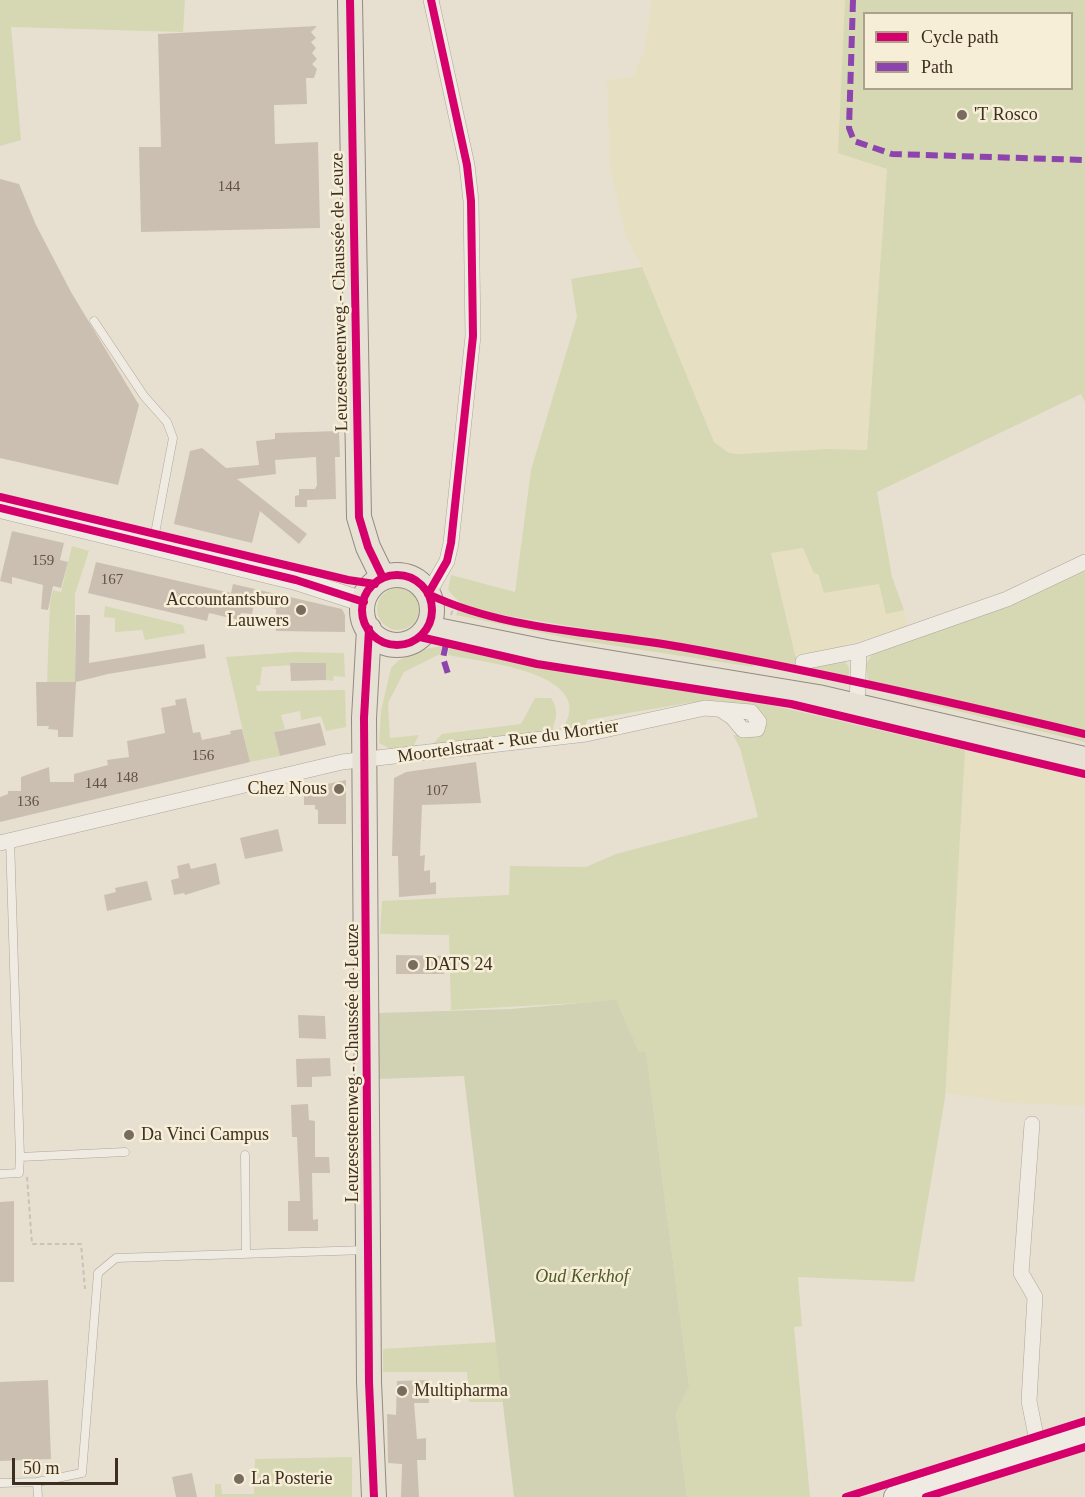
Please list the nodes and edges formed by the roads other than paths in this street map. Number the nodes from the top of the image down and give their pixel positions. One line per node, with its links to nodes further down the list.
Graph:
1 (350, 0): 7 (main road, Leuzesesteenweg - Chaussée de Leuze)
2 (431, 0): 9 (street)
3 (94, 321): 5 (lane)
4 (0, 508): 5 (street)
5 (153, 545): 8 (street)
6 (1085, 562): 12 (street)
7 (383, 578): 8 (main road); 9 (main road)
8 (364, 602): 10 (main road)
9 (429, 612): 11 (main road); 15 (main road)
10 (369, 629): 11 (main road); 14 (main road, Leuzesesteenweg - Chaussée de Leuze)
11 (394, 644): 14 (main road, Leuzesesteenweg - Chaussée de Leuze)
12 (859, 651): 13 (street); 15 (street)
13 (802, 662)
14 (365, 693): 19 (main road, Leuzesesteenweg - Chaussée de Leuze)
15 (857, 699): 17 (main road); 18 (main road)
16 (720, 709): 19 (street, Moortelstraat - Rue du Mortier)
17 (1085, 747)
18 (1085, 759)
19 (366, 760): 20 (street, Moortelstraat - Rue du Mortier); 26 (main road, Leuzesesteenweg - Chaussée de Leuze)
20 (5, 841): 24 (lane)
21 (1032, 1124): 29 (street)
22 (125, 1152): 24 (lane)
23 (244, 1155): 27 (lane)
24 (20, 1158): 25 (lane)
25 (0, 1174)
26 (368, 1250): 27 (lane); 33 (main road, Leuzesesteenweg - Chaussée de Leuze)
27 (246, 1254): 30 (lane)
28 (1085, 1436): 29 (main road)
29 (1039, 1451): 34 (main road)
30 (37, 1482): 31 (lane); 32 (lane)
31 (0, 1483)
32 (38, 1497)
33 (374, 1497)
34 (895, 1497)

